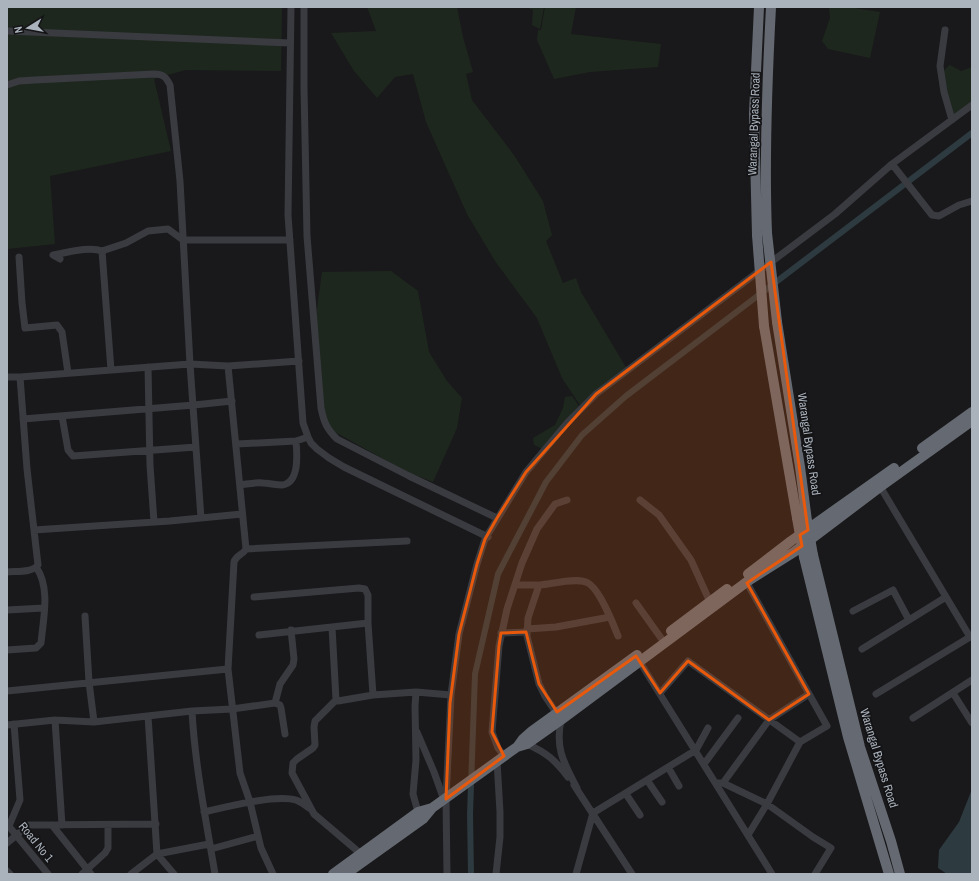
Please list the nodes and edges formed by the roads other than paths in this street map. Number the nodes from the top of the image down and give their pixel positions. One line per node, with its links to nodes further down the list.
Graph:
1 (304, 7): 44 (street)
2 (759, 7): 50 (highway, Warangal Bypass Road, bridge)
3 (771, 7): 50 (highway, Warangal Bypass Road, bridge)
4 (289, 8): 7 (street)
5 (945, 30): 10 (street)
6 (7, 31): 7 (street)
7 (290, 42): 14 (street)
8 (7, 85): 13 (street)
9 (972, 105): 10 (street)
10 (952, 120): 11 (street)
11 (892, 164): 12 (street); 44 (street)
12 (972, 201)
13 (184, 240): 14 (street); 15 (street); 19 (street)
14 (290, 240): 18 (street)
15 (102, 251): 17 (street); 22 (street)
16 (19, 257): 23 (street)
17 (60, 259)
18 (299, 361): 20 (street); 33 (street)
19 (190, 364): 20 (street); 21 (street); 27 (street)
20 (228, 366): 26 (street)
21 (148, 367): 22 (street); 28 (street)
22 (111, 370): 23 (street)
23 (68, 373): 25 (street)
24 (7, 377): 25 (street)
25 (20, 377): 31 (street)
26 (232, 401): 27 (street); 35 (street)
27 (194, 405): 28 (street); 36 (street)
28 (150, 409): 30 (street); 37 (street)
29 (972, 412): 38 (highway)
30 (62, 416): 31 (street); 37 (street)
31 (23, 419): 46 (street)
32 (972, 421): 38 (highway)
33 (308, 437): 34 (street); 47 (street)
34 (296, 441): 35 (street); 39 (street)
35 (237, 444): 39 (street)
36 (196, 447): 37 (street); 43 (street)
37 (150, 451): 45 (street)
38 (879, 484): 53 (highway); 57 (street); 58 (highway)
39 (240, 485): 42 (street)
40 (567, 500): 54 (street)
41 (640, 500): 58 (street)
42 (242, 514): 43 (street); 49 (street)
43 (201, 518): 45 (street)
44 (498, 518): 47 (street)
45 (154, 522): 46 (street)
46 (34, 530): 51 (street)
47 (488, 537): 85 (street)
48 (407, 541): 49 (street)
49 (246, 549): 78 (street)
50 (808, 556): 154 (highway, Warangal Bypass Road); 155 (highway, Warangal Bypass Road)
51 (36, 567): 52 (street); 60 (street)
52 (7, 572)
53 (747, 583): 77 (highway); 86 (street)
54 (515, 585): 55 (street); 70 (street)
55 (539, 585): 64 (street); 69 (street)
56 (254, 597): 66 (street)
57 (946, 597): 65 (street); 74 (street)
58 (710, 602): 73 (highway)
59 (636, 603): 73 (street)
60 (44, 608): 61 (street); 76 (street)
61 (7, 610)
62 (853, 611): 65 (street)
63 (85, 616): 80 (street)
64 (610, 617): 69 (street); 72 (street)
65 (909, 620): 75 (street)
66 (368, 623): 67 (street); 88 (street)
67 (332, 628): 68 (street); 89 (street)
68 (291, 630): 71 (street); 90 (street)
69 (527, 631): 70 (street); 94 (street)
70 (501, 633): 109 (street)
71 (259, 635)
72 (618, 636)
73 (661, 638): 77 (highway)
74 (971, 638): 87 (street)
75 (862, 649)
76 (7, 650)
77 (638, 659): 83 (street); 94 (highway)
78 (228, 669): 80 (street); 91 (street)
79 (972, 680): 84 (street)
80 (89, 682): 81 (street); 99 (street)
81 (7, 691)
82 (416, 692): 85 (street); 88 (street); 102 (street)
83 (660, 693): 98 (street); 108 (street)
84 (953, 693): 96 (street); 100 (street)
85 (451, 694): 117 (street)
86 (809, 694): 98 (street); 105 (street)
87 (876, 694)
88 (373, 695): 89 (street)
89 (336, 700): 121 (street)
90 (275, 703): 91 (street); 104 (street)
91 (232, 708): 92 (street); 118 (street)
92 (192, 711): 93 (street); 122 (street)
93 (148, 716): 99 (street); 126 (street)
94 (559, 716): 106 (highway); 107 (highway); 115 (street)
95 (738, 718): 110 (street)
96 (913, 718)
97 (55, 720): 99 (street); 101 (street); 129 (street)
98 (769, 720): 105 (street); 113 (street)
99 (94, 722)
100 (972, 723)
101 (10, 724): 127 (street)
102 (415, 728): 117 (street); 125 (street)
103 (708, 728): 108 (street)
104 (285, 734)
105 (800, 742): 120 (street)
106 (527, 744): 107 (highway); 115 (street)
107 (517, 747): 109 (highway)
108 (696, 750): 110 (street); 111 (street)
109 (497, 761): 117 (highway); 149 (street)
110 (704, 764): 113 (street)
111 (668, 768): 112 (street); 114 (street)
112 (647, 780): 116 (street); 119 (street)
113 (719, 783): 120 (street); 132 (street)
114 (679, 786)
115 (576, 788): 123 (street)
116 (626, 794): 123 (street); 124 (street)
117 (446, 798): 125 (highway); 148 (street)
118 (250, 802): 121 (street); 122 (street); 133 (street)
119 (662, 802)
120 (767, 804): 132 (street); 153 (street)
121 (311, 810): 137 (street)
122 (204, 812): 135 (street)
123 (593, 813): 150 (street); 151 (street)
124 (640, 814)
125 (420, 816): 137 (highway); 147 (highway)
126 (156, 824): 130 (street); 136 (street)
127 (8, 825): 131 (street, Road No 1)
128 (52, 825): 129 (street); 131 (street); 139 (street)
129 (62, 825): 130 (street)
130 (108, 825): 139 (street)
131 (16, 835): 134 (street); 141 (street, Road No 1)
132 (748, 835): 152 (street)
133 (258, 836): 135 (street); 145 (street)
134 (7, 843)
135 (210, 847): 136 (street); 144 (street)
136 (157, 854): 142 (street); 143 (street)
137 (361, 854): 146 (highway)
138 (7, 871): 140 (street)
139 (87, 872)
140 (10, 874)
141 (48, 874)
142 (131, 874)
143 (174, 874)
144 (216, 874)
145 (273, 874)
146 (333, 874)
147 (346, 874)
148 (446, 874)
149 (496, 874)
150 (576, 874)
151 (632, 874)
152 (772, 874)
153 (815, 874)
154 (889, 874)
155 (900, 874)

